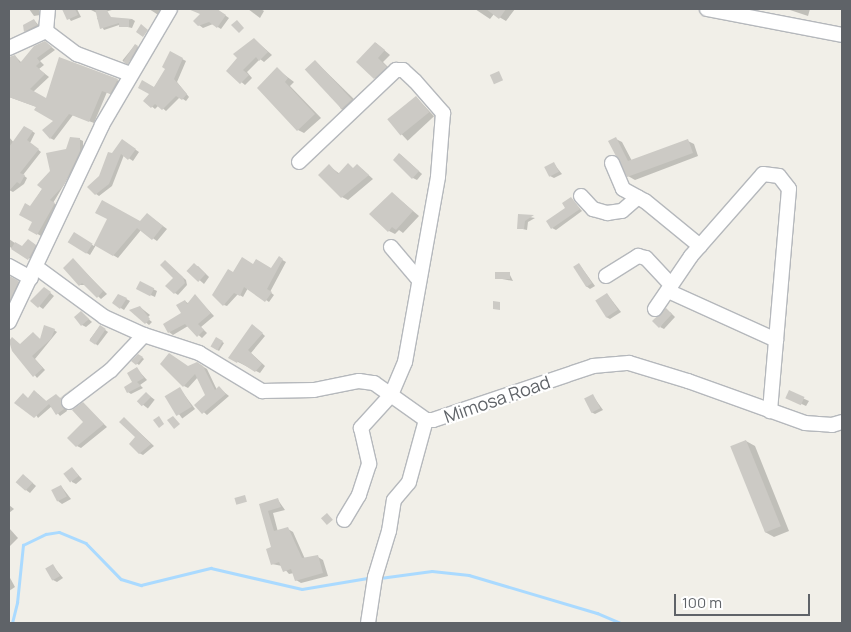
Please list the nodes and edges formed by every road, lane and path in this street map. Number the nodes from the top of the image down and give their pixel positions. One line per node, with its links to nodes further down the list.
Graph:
1 (48, 9): 4 (street)
2 (170, 9): 7 (street)
3 (707, 9): 5 (street)
4 (46, 31): 6 (street); 7 (street)
5 (842, 35)
6 (9, 48)
7 (130, 74): 15 (street)
8 (299, 162): 17 (street)
9 (612, 163): 11 (street)
10 (581, 196): 11 (street)
11 (638, 197): 12 (street)
12 (700, 246): 18 (street); 22 (street)
13 (392, 247): 17 (street)
14 (9, 266): 15 (street, Mimosa Road)
15 (34, 273): 20 (street); 21 (street, Mimosa Road)
16 (606, 276): 18 (street)
17 (418, 279): 23 (street)
18 (670, 288): 19 (street); 22 (street)
19 (655, 309)
20 (9, 322)
21 (144, 336): 23 (street, Mimosa Road); 24 (street)
22 (776, 340): 25 (street)
23 (391, 395): 26 (street, Mimosa Road); 28 (street)
24 (69, 402)
25 (770, 411): 26 (street, Mimosa Road); 27 (street, Mimosa Road)
26 (426, 420): 29 (street)
27 (842, 422)
28 (344, 520)
29 (368, 623)

